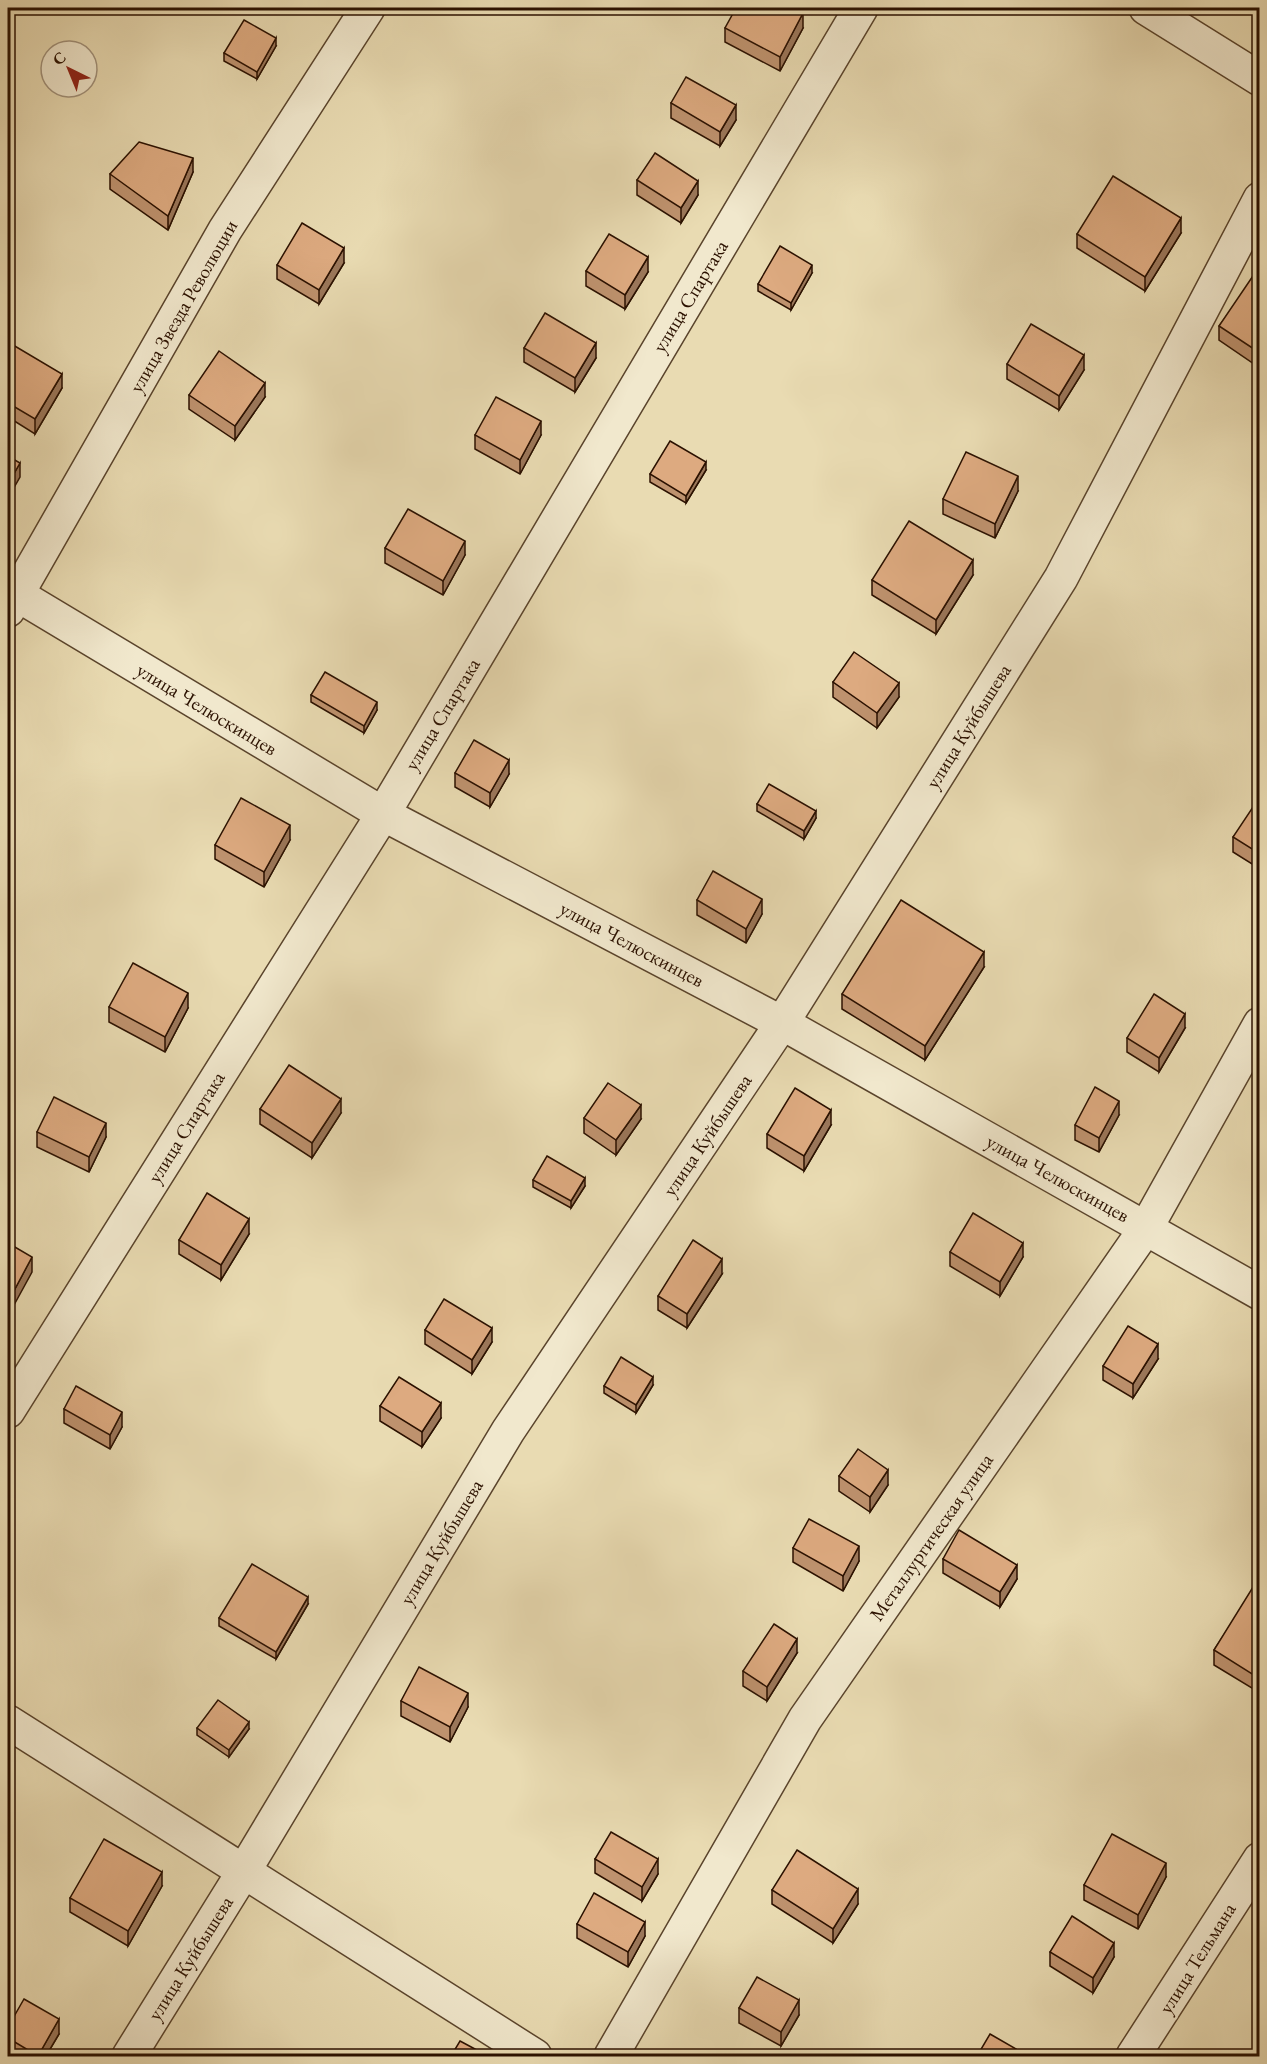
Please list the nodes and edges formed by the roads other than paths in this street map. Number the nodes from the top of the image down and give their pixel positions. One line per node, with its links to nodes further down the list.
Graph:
1 (368, 8): 6 (street, улица Звезда Революции)
2 (861, 8): 7 (street, улица Спартака)
3 (1146, 8): 4 (street)
4 (1260, 79)
5 (1260, 199): 8 (street, улица Куйбышева)
6 (11, 598): 7 (street, улица Челюскинцев)
7 (383, 814): 8 (street, улица Челюскинцев); 12 (street, улица Спартака)
8 (782, 1023): 10 (street, улица Челюскинцев); 15 (street, улица Куйбышева)
9 (1260, 1024): 10 (street, Металлургическая улица)
10 (1146, 1228): 11 (street, улица Челюскинцев); 18 (street, Металлургическая улица)
11 (1260, 1293)
12 (8, 1411)
13 (8, 1722): 15 (street)
14 (1260, 1859): 19 (street, улица Тельмана)
15 (243, 1871): 16 (street, улица Куйбышева); 17 (street)
16 (129, 2056)
17 (535, 2056)
18 (611, 2056)
19 (1133, 2056)

